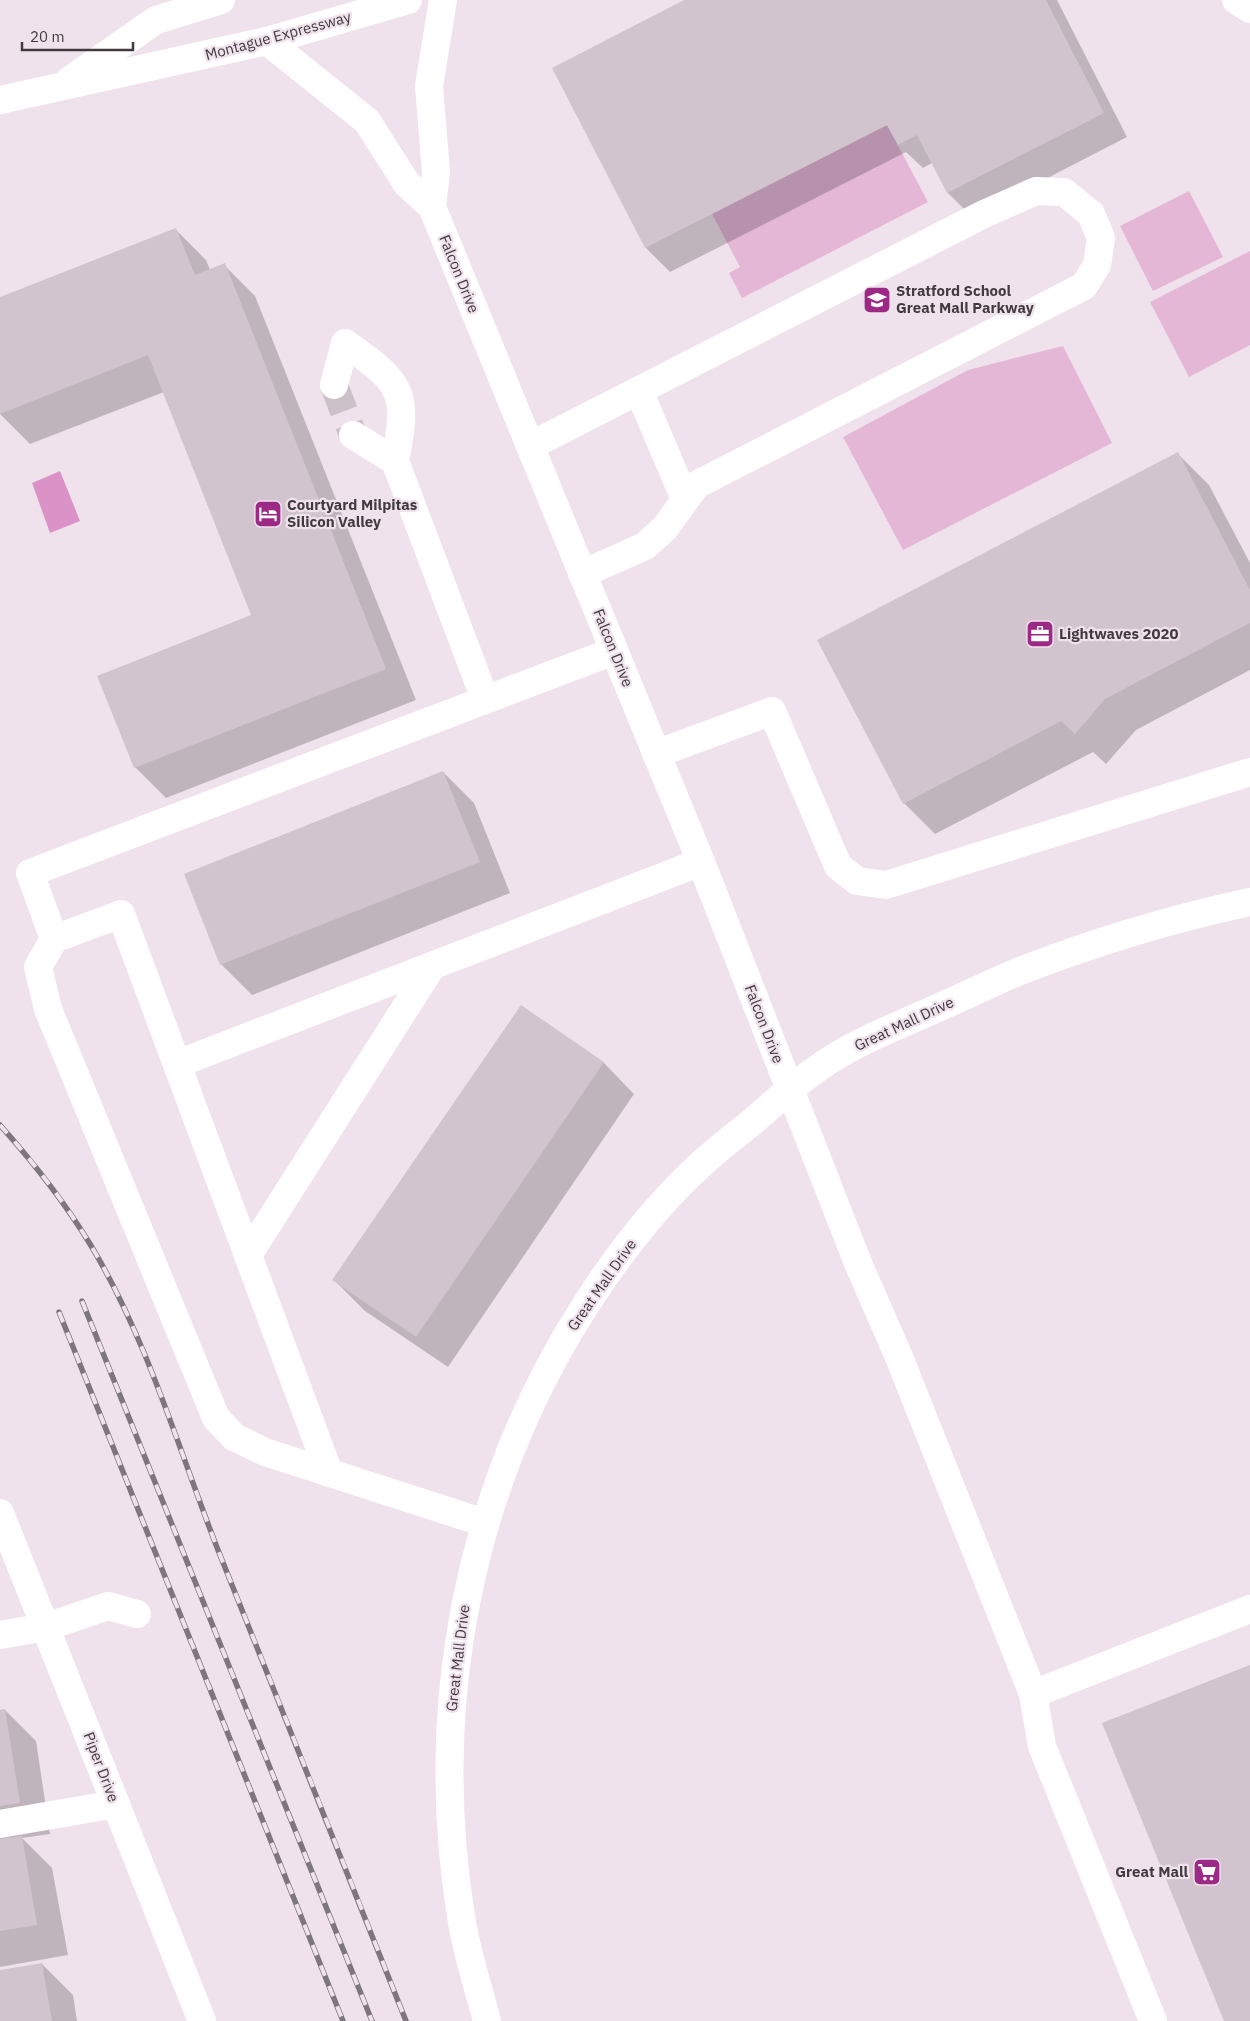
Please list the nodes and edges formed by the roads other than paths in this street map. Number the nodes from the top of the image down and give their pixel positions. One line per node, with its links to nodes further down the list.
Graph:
1 (221, 0): 7 (main road)
2 (408, 0): 6 (main road, Montague Expressway)
3 (443, 0): 9 (main road, Falcon Drive)
4 (1236, 0): 5 (main road)
5 (1250, 9)
6 (267, 41): 7 (main road, Montague Expressway); 9 (main road, Falcon Drive)
7 (59, 88): 8 (main road, Montague Expressway)
8 (0, 100)
9 (432, 208): 13 (main road, Falcon Drive)
10 (334, 384): 14 (main road)
11 (639, 391): 13 (main road); 15 (main road); 15 (main road)
12 (353, 435): 14 (main road)
13 (530, 446): 16 (main road, Falcon Drive)
14 (395, 461): 18 (main road)
15 (685, 499): 16 (main road)
16 (582, 574): 17 (main road, Falcon Drive)
17 (614, 651): 18 (main road); 19 (main road, Falcon Drive)
18 (485, 699): 23 (main road)
19 (656, 754): 20 (main road); 21 (main road, Falcon Drive)
20 (1250, 772)
21 (701, 862): 24 (main road); 26 (main road, Falcon Drive)
22 (1250, 902): 26 (main road, Great Mall Drive)
23 (54, 939): 25 (main road); 28 (main road)
24 (432, 966): 25 (main road); 27 (main road)
25 (177, 1064): 27 (main road)
26 (790, 1090): 30 (main road, Great Mall Drive); 35 (main road, Falcon Drive)
27 (248, 1255): 28 (main road)
28 (329, 1473): 30 (main road)
29 (0, 1513): 33 (main road, Piper Drive)
30 (485, 1523): 39 (main road, Great Mall Drive)
31 (1250, 1609): 35 (main road)
32 (138, 1614): 33 (main road)
33 (46, 1626): 34 (main road); 36 (main road, Piper Drive)
34 (0, 1634)
35 (1033, 1694): 40 (main road, Falcon Drive)
36 (116, 1804): 37 (main road); 38 (main road, Piper Drive)
37 (0, 1824)
38 (202, 2021)
39 (487, 2021)
40 (1153, 2021)

